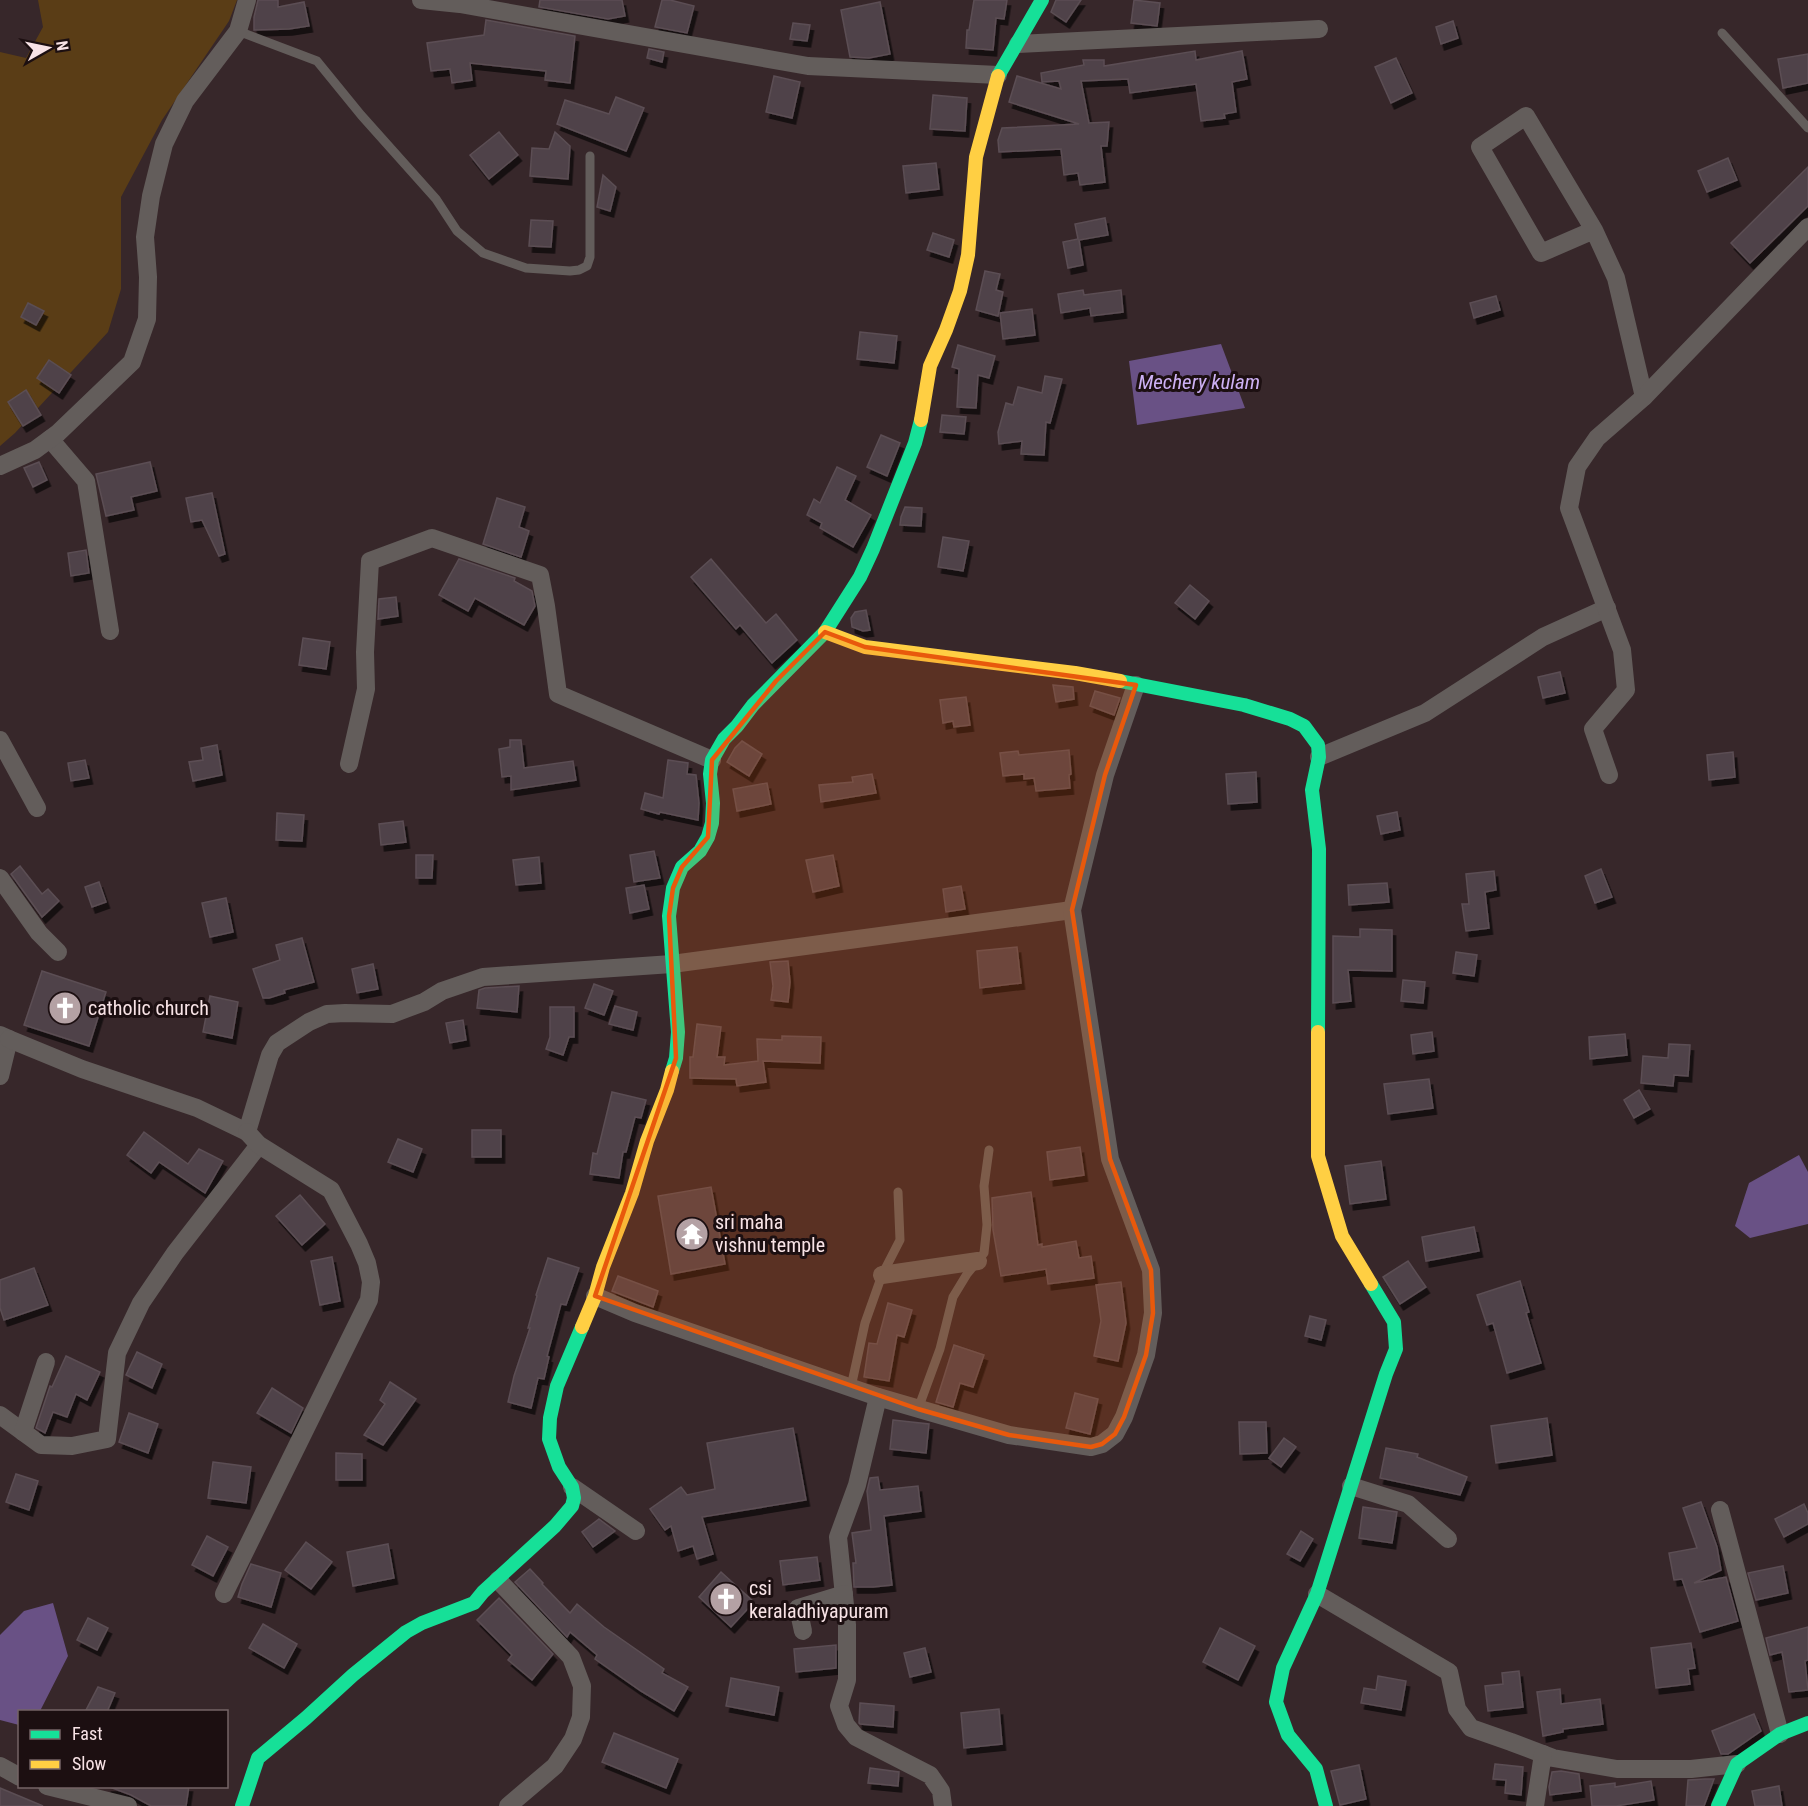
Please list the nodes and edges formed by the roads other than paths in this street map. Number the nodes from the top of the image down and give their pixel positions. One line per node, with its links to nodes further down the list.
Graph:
1 (247, 0): 6 (street)
2 (421, 0): 4 (street)
3 (1042, 0): 8 (street)
4 (521, 8): 9 (street)
5 (1319, 28): 8 (street)
6 (238, 31): 11 (lane); 15 (street)
7 (1722, 33): 10 (lane)
8 (1018, 44): 9 (street)
9 (998, 75): 19 (street)
10 (1808, 128)
11 (590, 156)
12 (1808, 227): 14 (street)
13 (1594, 230): 13 (street); 14 (street)
14 (1644, 397): 17 (street)
15 (50, 439): 16 (street); 18 (street)
16 (0, 466)
17 (1607, 608): 22 (street); 25 (street)
18 (110, 631)
19 (825, 632): 20 (street); 23 (street)
20 (1136, 685): 22 (street); 28 (street)
21 (0, 740): 26 (street)
22 (1319, 757): 45 (street)
23 (712, 760): 24 (street); 30 (street)
24 (349, 764)
25 (1609, 775)
26 (37, 808)
27 (0, 879): 29 (street)
28 (1072, 910): 30 (street); 42 (street)
29 (58, 952)
30 (672, 964): 33 (street); 38 (street)
31 (4, 1037): 32 (street); 33 (street)
32 (0, 1076)
33 (253, 1138): 44 (street); 51 (street)
34 (989, 1150): 36 (lane)
35 (898, 1192): 37 (lane)
36 (978, 1261): 37 (street); 42 (lane)
37 (882, 1275): 40 (lane)
38 (595, 1296): 40 (street); 46 (street)
39 (46, 1362): 44 (street)
40 (851, 1388): 41 (street)
41 (878, 1397): 42 (street); 52 (street)
42 (918, 1409)
43 (0, 1415): 44 (street)
44 (23, 1432)
45 (1351, 1486): 49 (street); 53 (street)
46 (572, 1487): 48 (street); 50 (street)
47 (1720, 1510): 56 (street)
48 (636, 1531)
49 (1448, 1539)
50 (498, 1580): 63 (street); 64 (street)
51 (224, 1594)
52 (844, 1594): 54 (street); 65 (street)
53 (1317, 1594): 57 (street); 66 (street)
54 (803, 1631)
55 (1808, 1724): 56 (street)
56 (1780, 1734): 58 (street)
57 (1542, 1754): 58 (street); 67 (street)
58 (1737, 1764): 68 (street)
59 (0, 1766): 60 (street)
60 (18, 1776)
61 (54, 1788): 62 (street)
62 (128, 1806)
63 (242, 1806)
64 (508, 1806)
65 (943, 1806)
66 (1326, 1806)
67 (1535, 1806)
68 (1718, 1806)

